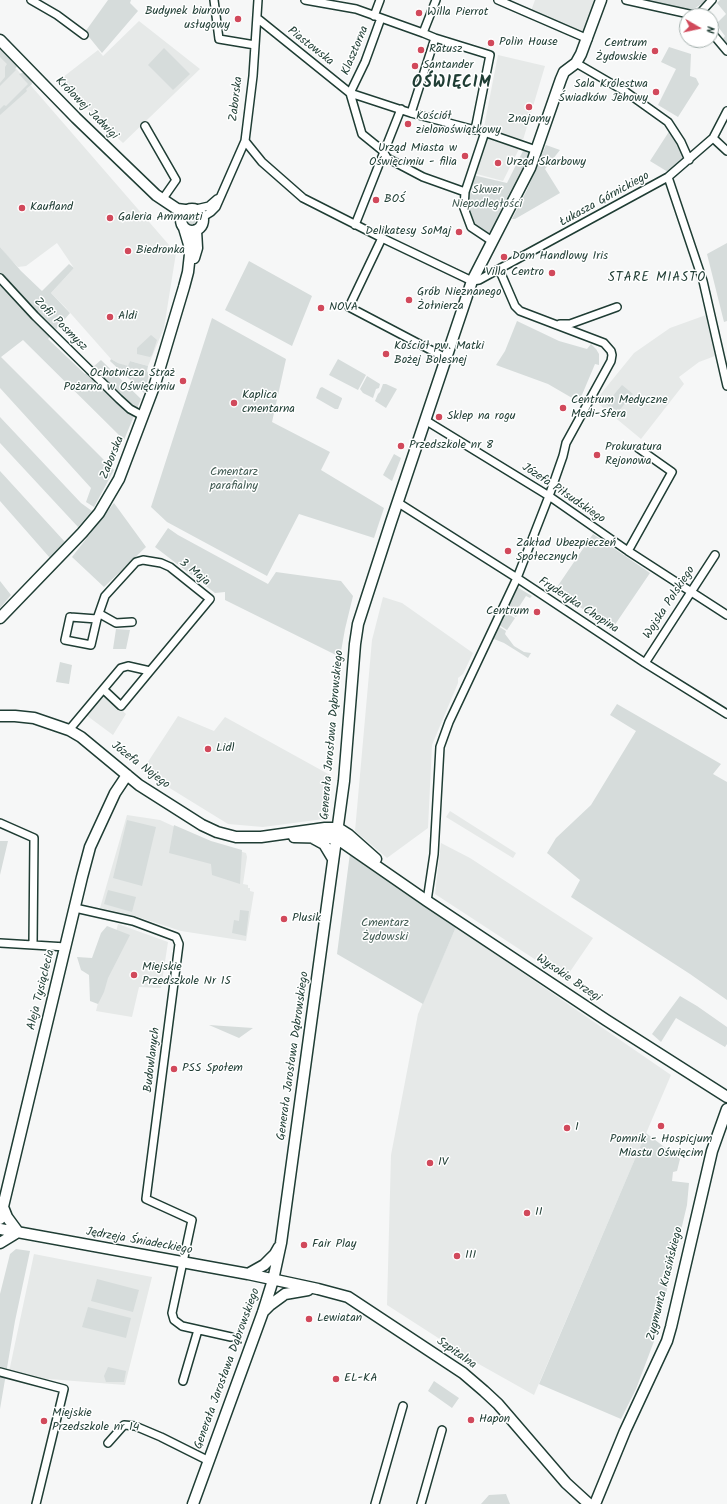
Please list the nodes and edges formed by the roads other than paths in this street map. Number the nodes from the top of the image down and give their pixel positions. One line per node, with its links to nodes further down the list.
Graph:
1 (31, 0): 16 (street)
2 (214, 0): 21 (street)
3 (258, 0): 14 (street, Zaborska)
4 (305, 0): 13 (street)
5 (380, 0): 13 (street, Klasztorna)
6 (436, 0): 15 (street)
7 (498, 0): 18 (street)
8 (601, 0): 18 (street, Generała Jarosława Dąbrowskiego)
9 (626, 0): 12 (street)
10 (712, 0): 11 (street)
11 (705, 8)
12 (679, 12)
13 (378, 17): 15 (street); 24 (street, Klasztorna)
14 (257, 18): 21 (street, Zaborska); 24 (street, Piastowska)
15 (423, 32): 17 (street)
16 (84, 35)
17 (434, 38): 27 (street); 29 (street)
18 (588, 39): 23 (street, Generała Jarosława Dąbrowskiego)
19 (0, 40): 40 (street, Królowej Jadwigi)
20 (719, 42): 22 (street)
21 (256, 45): 32 (street, Zaborska)
22 (727, 52)
23 (576, 62): 33 (street, Generała Jarosława Dąbrowskiego); 36 (street)
24 (350, 93): 25 (street); 34 (street)
25 (401, 109): 27 (street); 34 (street)
26 (727, 111): 31 (street, Łukasza Górnickiego)
27 (411, 113): 29 (street)
28 (145, 126): 40 (street)
29 (475, 130): 30 (street)
30 (485, 132): 33 (street); 38 (street)
31 (713, 138): 35 (street); 36 (street, Łukasza Górnickiego)
32 (244, 142): 39 (street, Zaborska); 44 (street)
33 (536, 150): 47 (street, Generała Jarosława Dąbrowskiego)
34 (383, 151): 38 (street); 44 (street)
35 (727, 151)
36 (689, 160): 37 (street, Łukasza Górnickiego)
37 (668, 178): 48 (street, Łukasza Górnickiego); 55 (street)
38 (465, 192): 47 (street)
39 (220, 196): 42 (street); 42 (street, Zaborska)
40 (159, 197): 41 (street, Królowej Jadwigi); 43 (street, Królowej Jadwigi)
41 (185, 210): 42 (street); 43 (street)
42 (199, 213): 45 (street)
43 (182, 225): 45 (street); 49 (street, Zaborska)
44 (355, 225): 46 (street)
45 (196, 230): 49 (street, Zaborska)
46 (382, 238): 51 (street); 54 (street)
47 (492, 241): 51 (street, Generała Jarosława Dąbrowskiego)
48 (499, 269): 51 (street, Łukasza Górnickiego); 53 (street)
49 (188, 272): 56 (street, Zaborska)
50 (0, 278): 56 (street, Zofii Posmysz)
51 (472, 280): 54 (street, Generała Jarosława Dąbrowskiego)
52 (617, 307): 53 (street)
53 (558, 324): 59 (street)
54 (446, 358): 57 (street, Generała Jarosława Dąbrowskiego)
55 (727, 386)
56 (143, 416): 67 (street, Zaborska)
57 (425, 420): 59 (street, Józefa Piłsudskiego); 60 (street, Generała Jarosława Dąbrowskiego)
58 (638, 448): 61 (street)
59 (549, 496): 61 (street, Józefa Piłsudskiego); 63 (street)
60 (397, 502): 63 (street, Fryderyka Chopina); 77 (street, Generała Jarosława Dąbrowskiego)
61 (628, 550): 64 (street, Józefa Piłsudskiego)
62 (715, 555): 64 (street, Wojska Polskiego)
63 (517, 578): 69 (street, Fryderyka Chopina); 81 (street)
64 (690, 591): 65 (street, Józefa Piłsudskiego); 69 (street, Wojska Polskiego)
65 (727, 615)
66 (98, 617): 66 (street, 3 Maja); 68 (street, 3 Maja); 70 (street, 3 Maja)
67 (0, 618)
68 (132, 622)
69 (645, 663): 72 (street, Fryderyka Chopina)
70 (150, 671): 71 (street); 71 (street, 3 Maja)
71 (104, 690): 74 (street)
72 (727, 714)
73 (0, 716): 74 (street, Józefa Nojego)
74 (69, 730): 75 (street, Józefa Nojego)
75 (127, 775): 78 (street, Józefa Nojego); 82 (street, Aleja Tysiąclecia)
76 (0, 823): 84 (street)
77 (337, 833): 78 (street, Józefa Nojego); 79 (street, Józefa Nojego); 80 (street, Generała Jarosława Dąbrowskiego); 81 (street, Wysokie Brzegi)
78 (265, 837): 79 (street, Józefa Nojego)
79 (311, 838): 80 (street)
80 (333, 859): 93 (street, Generała Jarosława Dąbrowskiego)
81 (427, 901): 86 (street, Wysokie Brzegi)
82 (74, 908): 85 (street, Aleja Tysiąclecia); 94 (street, Budowlanych)
83 (0, 943): 84 (street)
84 (33, 944): 85 (street)
85 (66, 947): 88 (street, Aleja Tysiąclecia)
86 (727, 1097)
87 (727, 1109): 112 (street, Zygmunta Krasińskiego)
88 (2, 1208): 89 (street, Aleja Tysiąclecia); 91 (street)
89 (0, 1219)
90 (0, 1229): 91 (street, Jędrzeja Śniadeckiego)
91 (18, 1232): 92 (street); 94 (street, Jędrzeja Śniadeckiego)
92 (0, 1243)
93 (281, 1243): 95 (street); 96 (street, Generała Jarosława Dąbrowskiego)
94 (183, 1263): 95 (street, Jędrzeja Śniadeckiego); 99 (street)
95 (248, 1274): 96 (street, Jędrzeja Śniadeckiego)
96 (273, 1280): 97 (street, Szpitalna); 98 (street, Generała Jarosława Dąbrowskiego)
97 (318, 1289): 98 (street); 111 (street, Szpitalna)
98 (263, 1312): 106 (street, Generała Jarosława Dąbrowskiego)
99 (198, 1330): 100 (street); 102 (street)
100 (231, 1337)
101 (0, 1372): 107 (street)
102 (183, 1381)
103 (403, 1406): 109 (street)
104 (442, 1430): 110 (street)
105 (108, 1442): 106 (street)
106 (209, 1461): 108 (street, Generała Jarosława Dąbrowskiego)
107 (36, 1504)
108 (194, 1504)
109 (375, 1504)
110 (421, 1504)
111 (589, 1504)
112 (595, 1504)

